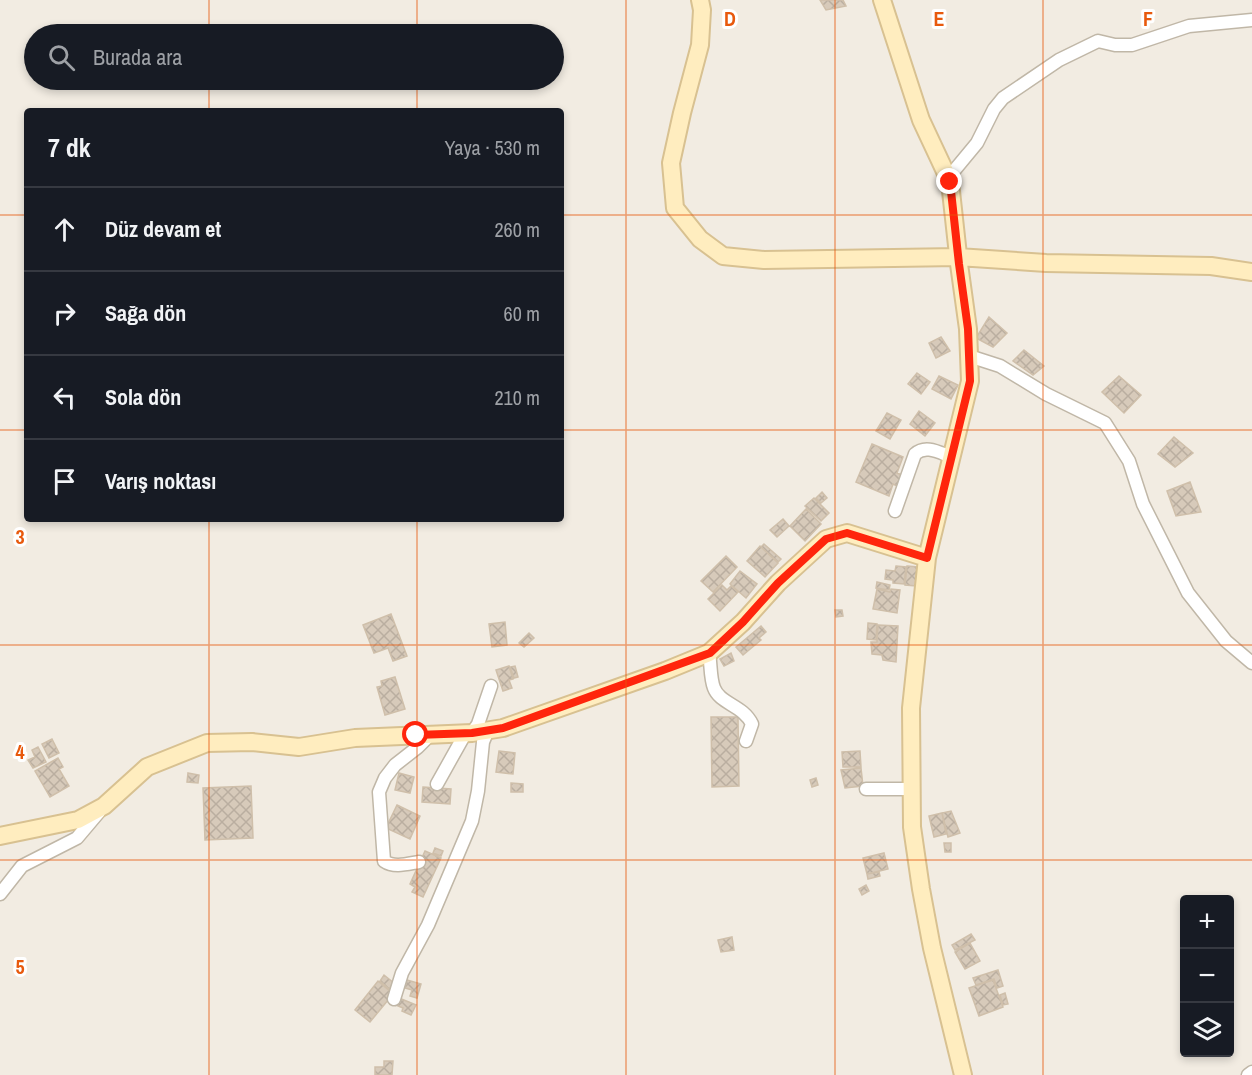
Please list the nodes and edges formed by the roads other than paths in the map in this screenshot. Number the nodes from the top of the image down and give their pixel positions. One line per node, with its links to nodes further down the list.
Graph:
1 (700, 0): 5 (street)
2 (882, 0): 4 (street)
3 (1252, 20): 4 (street)
4 (948, 178): 5 (street)
5 (958, 257): 6 (street); 7 (street)
6 (1252, 272)
7 (969, 356): 8 (street); 12 (street)
8 (952, 458): 9 (street); 10 (street)
9 (895, 511)
10 (927, 558): 11 (street); 19 (street)
11 (710, 653): 14 (street); 16 (street)
12 (1252, 663)
13 (491, 686): 14 (street)
14 (475, 732): 15 (street); 17 (street); 24 (street)
15 (430, 735): 20 (street); 22 (street)
16 (746, 741)
17 (437, 784)
18 (866, 789): 19 (street)
19 (911, 789): 26 (street)
20 (104, 806): 21 (street); 23 (street)
21 (0, 836)
22 (419, 862)
23 (0, 894)
24 (394, 999)
25 (1252, 1072): 27 (street)
26 (963, 1075)
27 (1248, 1075)

